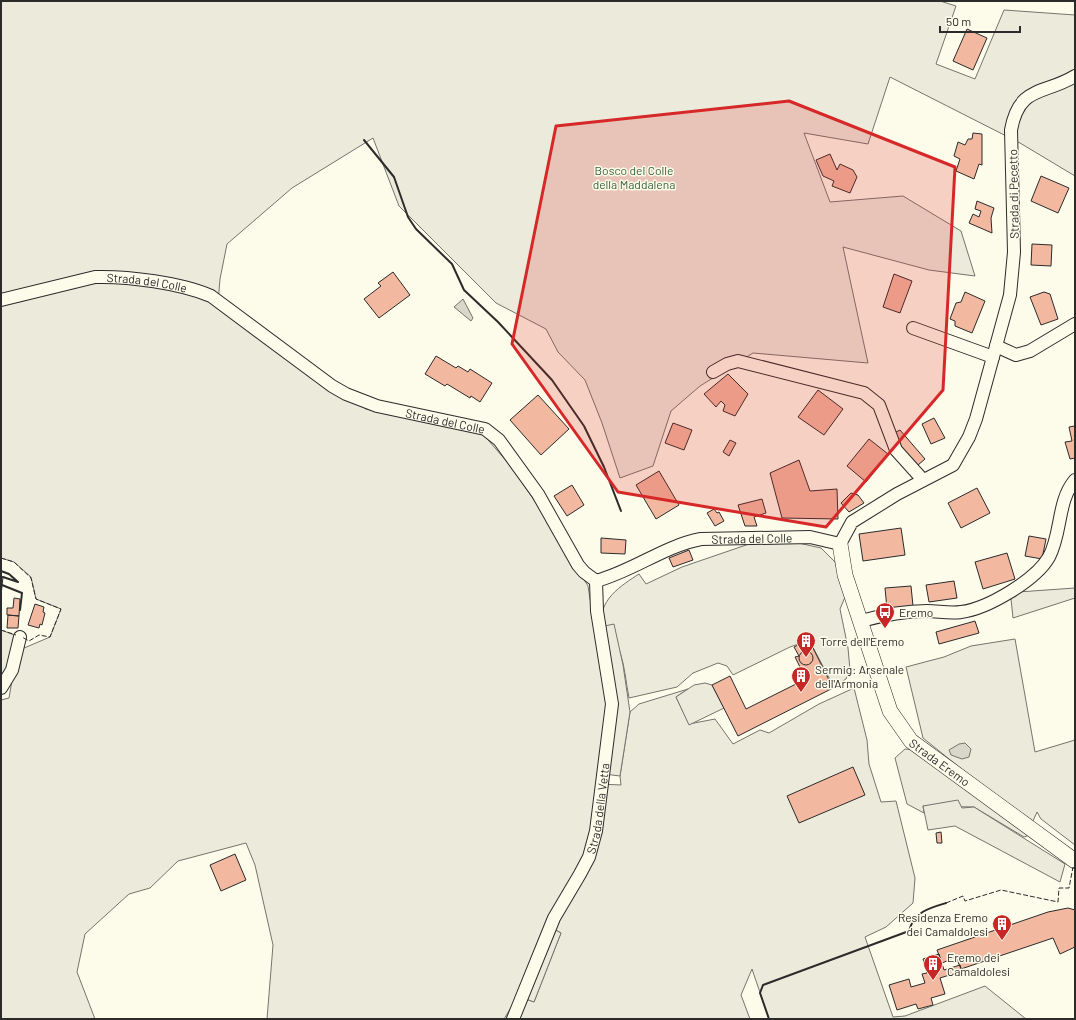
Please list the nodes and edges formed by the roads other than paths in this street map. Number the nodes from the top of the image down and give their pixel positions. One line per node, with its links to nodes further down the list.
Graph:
1 (1075, 76): 5 (street, Strada di Pecetto)
2 (1, 300): 10 (street, Strada del Colle)
3 (1075, 324): 5 (street)
4 (913, 328): 5 (street)
5 (995, 351): 7 (street, Strada di Pecetto)
6 (713, 372): 7 (street)
7 (923, 480): 9 (street)
8 (1075, 480): 11 (street)
9 (840, 544): 10 (street, Strada del Colle); 11 (main road, Strada Eremo)
10 (596, 581): 15 (street, Strada della Vetta)
11 (861, 621): 14 (main road, Strada Eremo)
12 (20, 637): 13 (street)
13 (1, 688)
14 (1075, 861)
15 (513, 1019)

